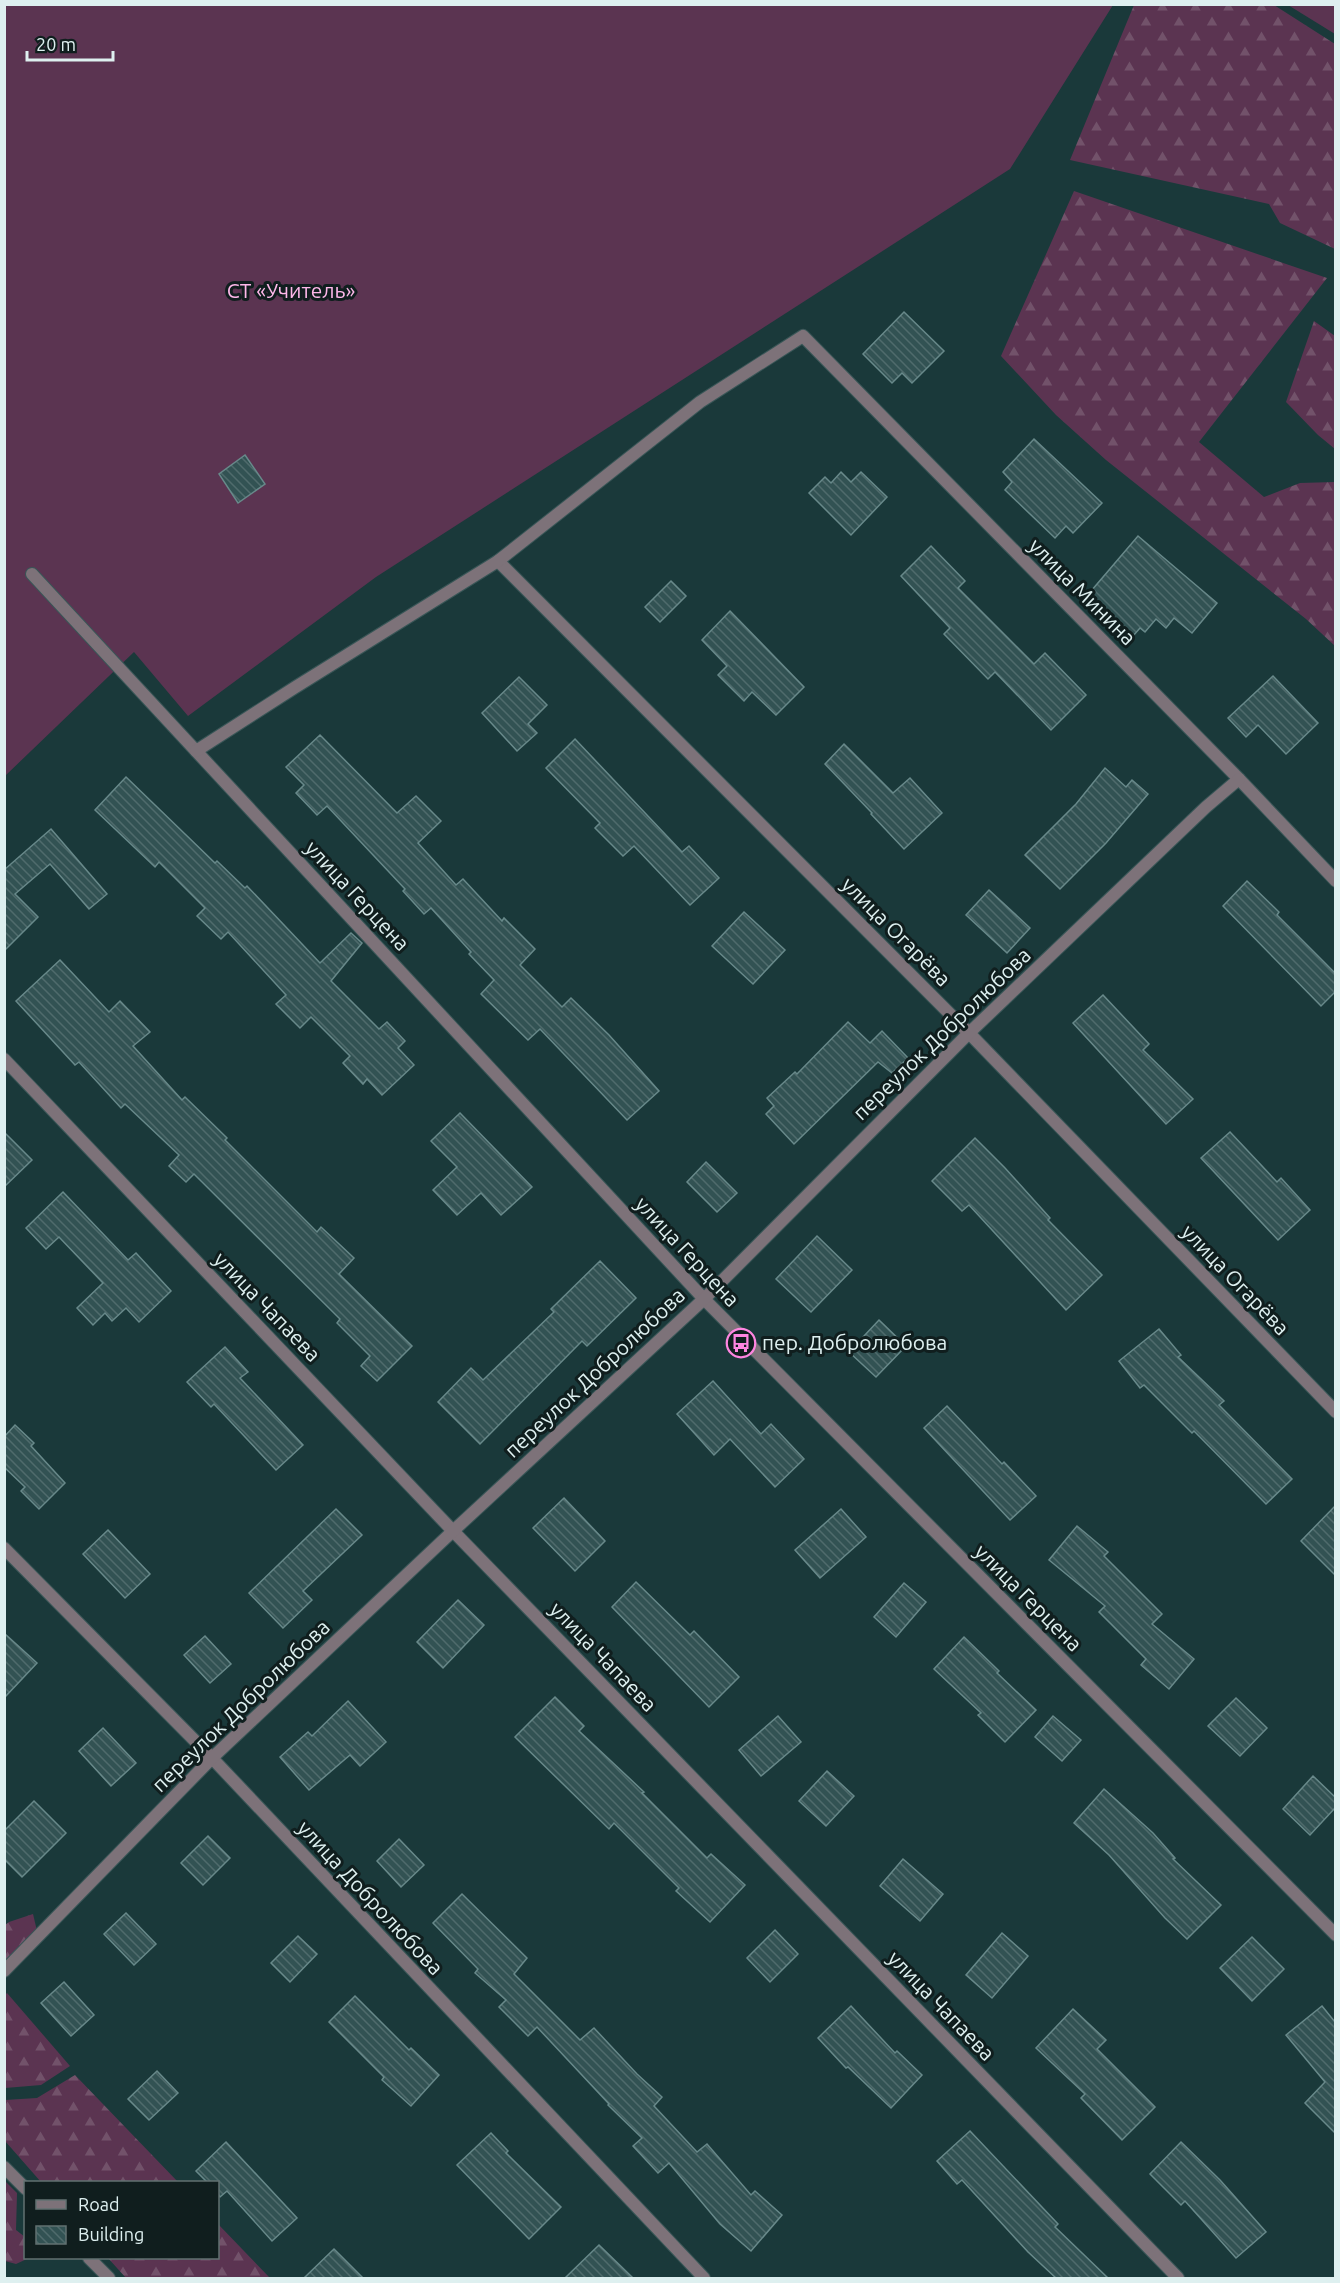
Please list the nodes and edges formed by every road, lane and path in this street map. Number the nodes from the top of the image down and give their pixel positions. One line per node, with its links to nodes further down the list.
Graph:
1 (498, 561): 3 (street); 4 (street, улица Минина); 6 (street, улица Огарёва)
2 (32, 574): 3 (street, улица Герцена)
3 (196, 751): 8 (street, улица Герцена)
4 (1239, 779): 5 (street, улица Минина); 6 (street, переулок Добролюбова)
5 (1335, 881)
6 (969, 1033): 8 (street, переулок Добролюбова); 9 (street, улица Огарёва)
7 (4, 1059): 10 (street, улица Чапаева)
8 (704, 1299): 10 (street, переулок Добролюбова); 13 (street, улица Герцена)
9 (1335, 1412)
10 (453, 1531): 12 (street, переулок Добролюбова); 20 (street, улица Чапаева)
11 (4, 1548): 12 (street, улица Добролюбова)
12 (212, 1758): 14 (street, переулок Добролюбова); 19 (street, улица Добролюбова)
13 (1335, 1935)
14 (4, 1971)
15 (4, 2167): 16 (street)
16 (24, 2187)
17 (90, 2259): 18 (street)
18 (109, 2278)
19 (704, 2278)
20 (1178, 2278)

